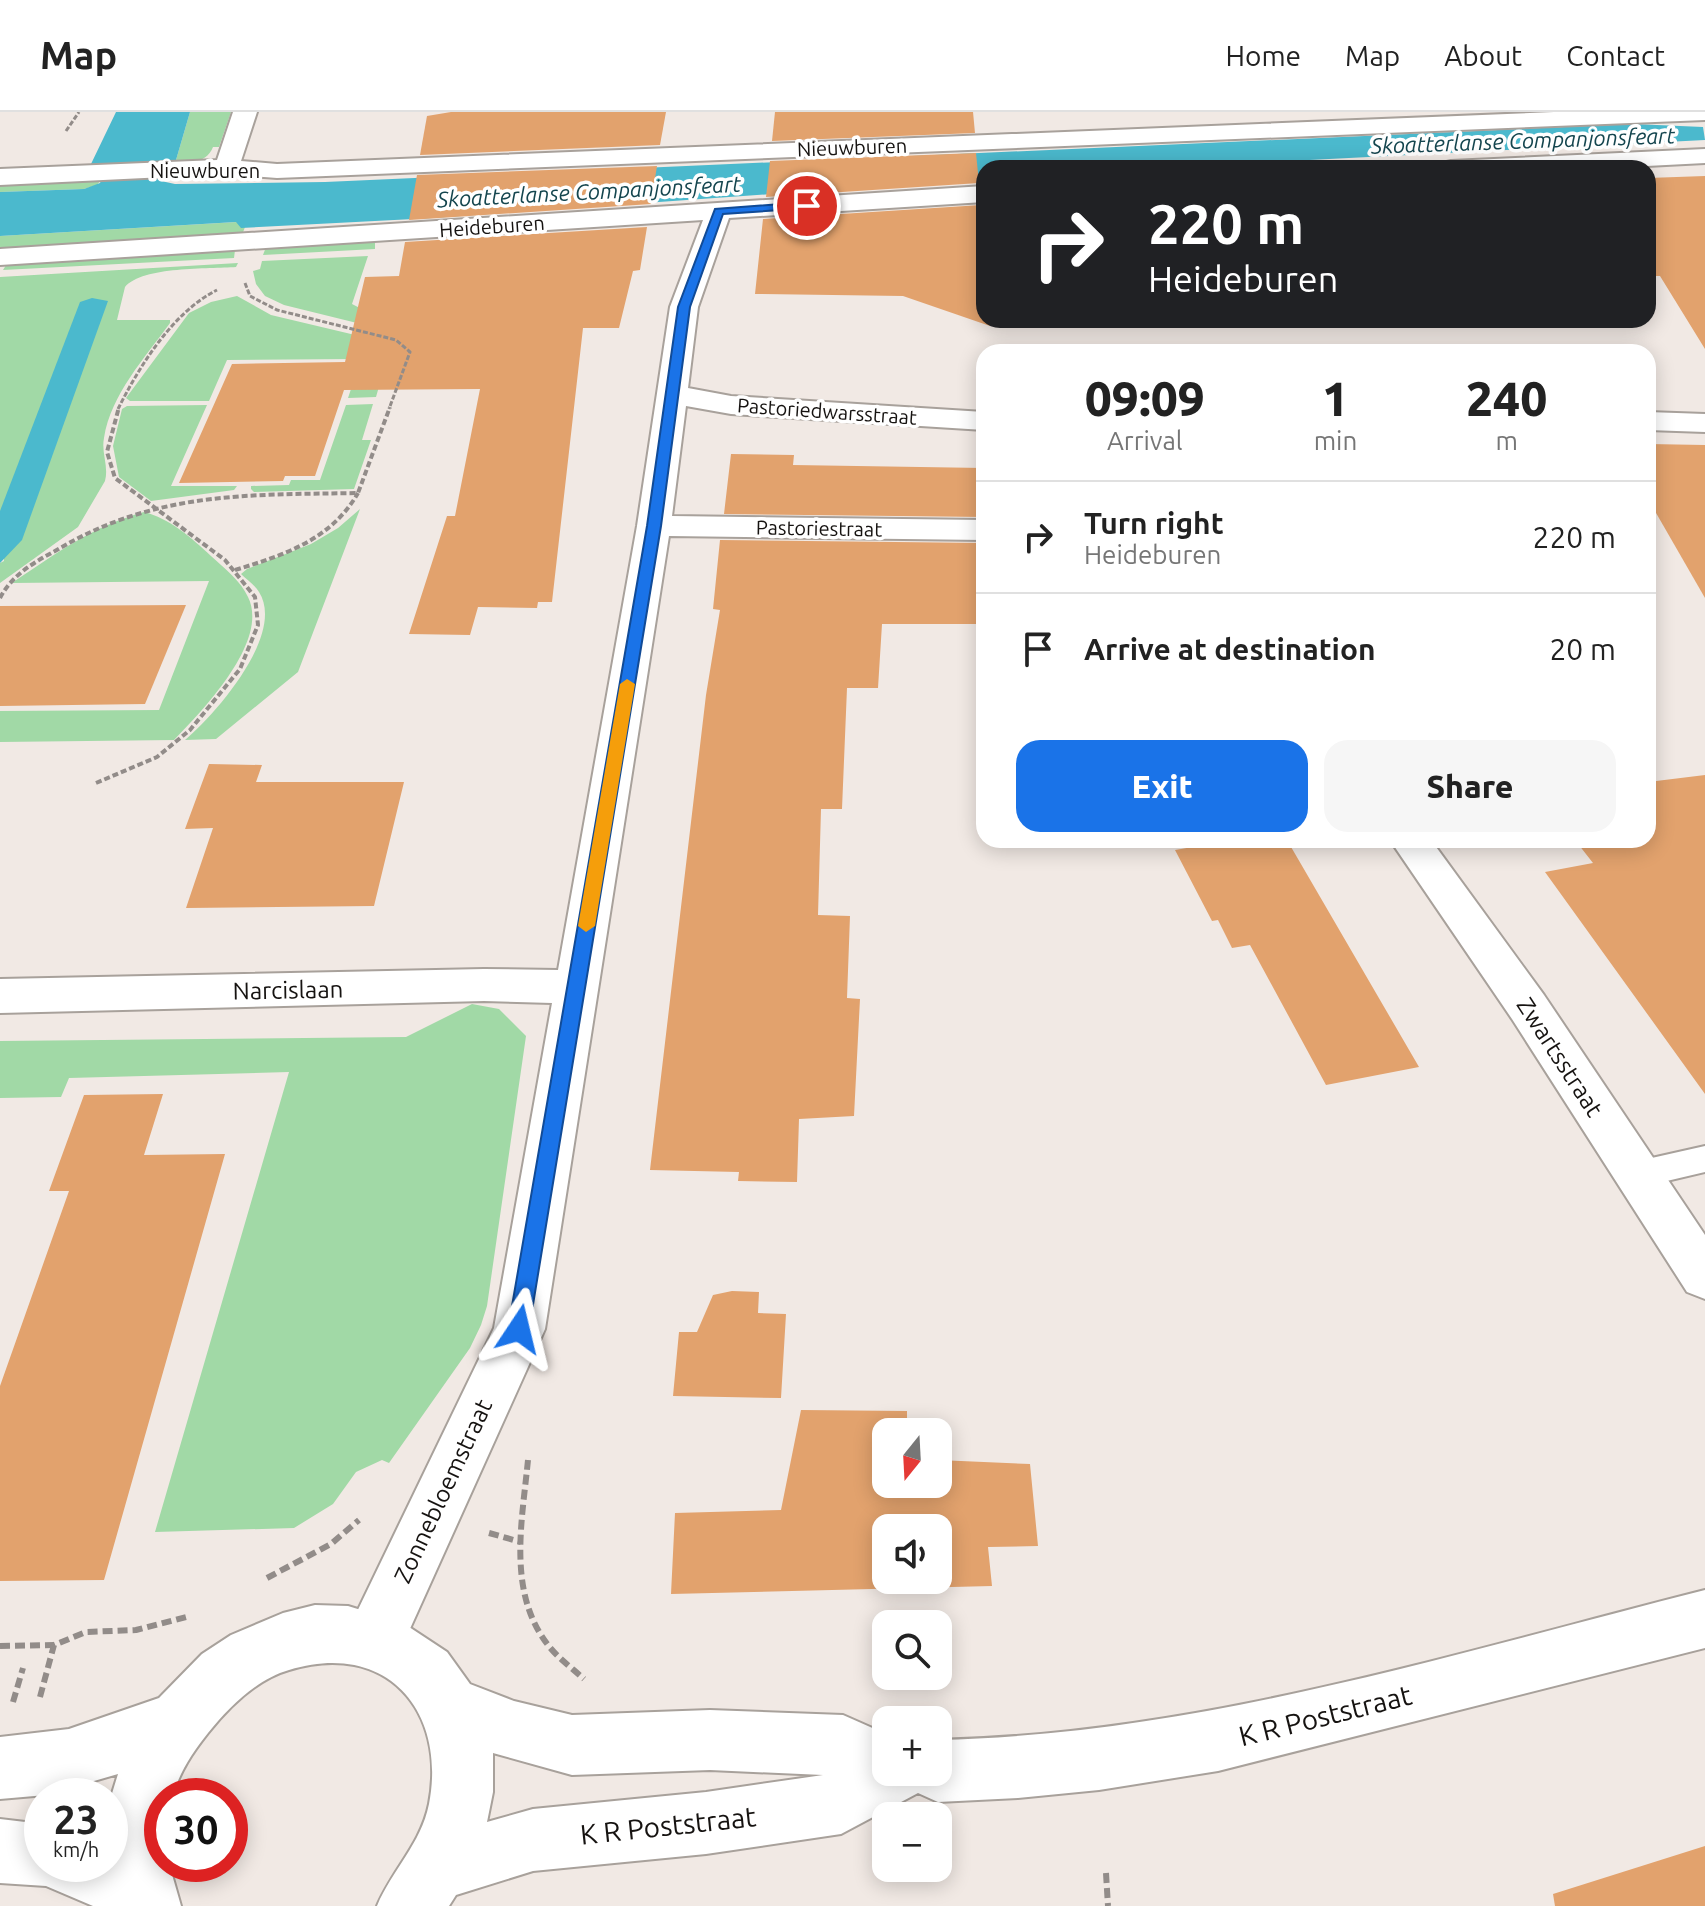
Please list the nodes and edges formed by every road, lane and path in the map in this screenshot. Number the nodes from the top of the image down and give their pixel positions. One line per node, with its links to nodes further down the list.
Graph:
1 (245, 112): 5 (street)
2 (1705, 113): 5 (street, Nieuwburen)
3 (1705, 156): 4 (street)
4 (1620, 160)
5 (227, 167): 6 (street, Nieuwburen)
6 (0, 177)
7 (976, 195): 8 (street, Heideburen)
8 (719, 211): 9 (street, Heideburen); 12 (street, Zonnebloemstraat)
9 (0, 257)
10 (233, 283): 16 (path)
11 (221, 288): 17 (path)
12 (670, 394): 13 (street, Pastoriedwarsstraat); 18 (street, Zonnebloemstraat)
13 (976, 420)
14 (1656, 421): 15 (street)
15 (1705, 423)
16 (358, 493): 17 (path); 20 (path)
17 (154, 508): 20 (path); 21 (path)
18 (654, 526): 19 (street, Pastoriestraat); 24 (street, Zonnebloemstraat)
19 (976, 530)
20 (234, 570): 22 (path)
21 (0, 598)
22 (96, 783)
23 (1416, 848): 27 (street, Zwartsstraat)
24 (576, 987): 25 (street, Narcislaan); 34 (street, Zonnebloemstraat)
25 (0, 996)
26 (1705, 1159): 27 (lane)
27 (1637, 1174): 28 (street, Zwartsstraat)
28 (1705, 1277)
29 (523, 1512): 37 (path)
30 (363, 1516): 31 (path)
31 (258, 1582)
32 (202, 1610): 35 (path)
33 (1705, 1619): 43 (street, K R Poststraat)
34 (374, 1641): 39 (street); 40 (street)
35 (54, 1645): 36 (path); 38 (path)
36 (0, 1646)
37 (566, 1663)
38 (37, 1705)
39 (449, 1706): 41 (street); 49 (street)
40 (178, 1721): 42 (street); 50 (street)
41 (872, 1760)
42 (0, 1768)
43 (952, 1770)
44 (872, 1786): 49 (street, K R Poststraat)
45 (0, 1851): 46 (street)
46 (24, 1854)
47 (1106, 1873): 51 (path)
48 (108, 1882): 50 (street)
49 (422, 1888)
50 (146, 1900)
51 (1108, 1906)

